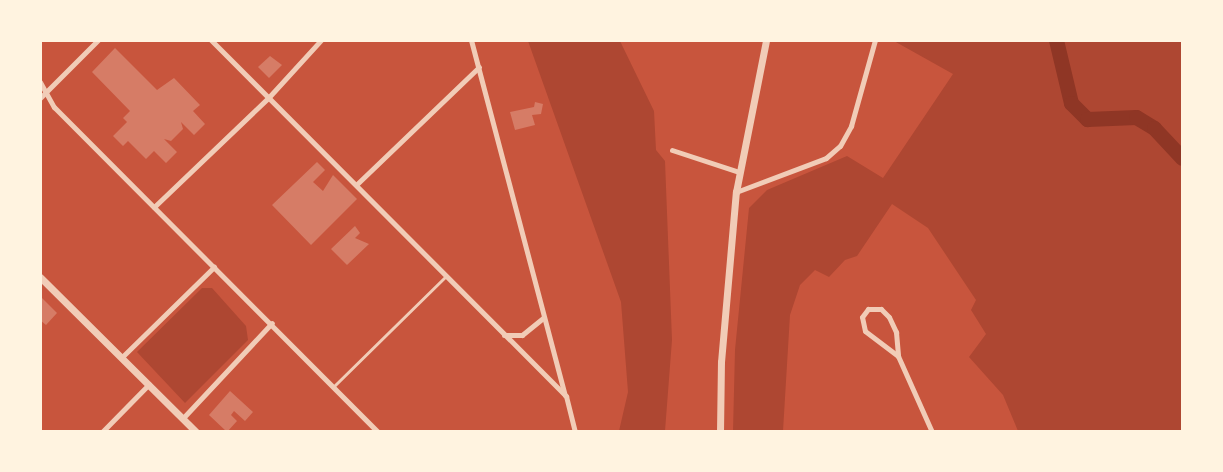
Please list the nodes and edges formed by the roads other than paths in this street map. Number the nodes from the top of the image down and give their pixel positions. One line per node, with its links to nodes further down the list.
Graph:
1 (98, 40): 9 (street)
2 (211, 40): 10 (street)
3 (321, 40): 10 (street)
4 (471, 40): 7 (street)
5 (766, 40): 13 (street)
6 (875, 40): 15 (street)
7 (479, 66): 14 (street); 20 (street)
8 (40, 82): 9 (street)
9 (48, 90): 11 (street); 16 (street)
10 (269, 97): 14 (street); 16 (street)
11 (40, 98)
12 (672, 150): 13 (street)
13 (739, 172): 15 (street)
14 (357, 184): 18 (street)
15 (736, 192): 33 (street)
16 (154, 207): 17 (street)
17 (214, 267): 21 (street); 23 (street)
18 (446, 276): 22 (street); 26 (lane)
19 (40, 277): 23 (street)
20 (543, 318): 22 (street); 27 (street)
21 (272, 323): 26 (street); 28 (street)
22 (502, 334): 27 (street)
23 (122, 357): 25 (street)
24 (898, 357): 24 (street); 34 (street)
25 (149, 384): 28 (street); 29 (street)
26 (334, 386): 31 (street)
27 (566, 396): 32 (street)
28 (183, 418): 30 (street)
29 (102, 432)
30 (196, 432)
31 (378, 432)
32 (575, 432)
33 (720, 432)
34 (932, 432)

